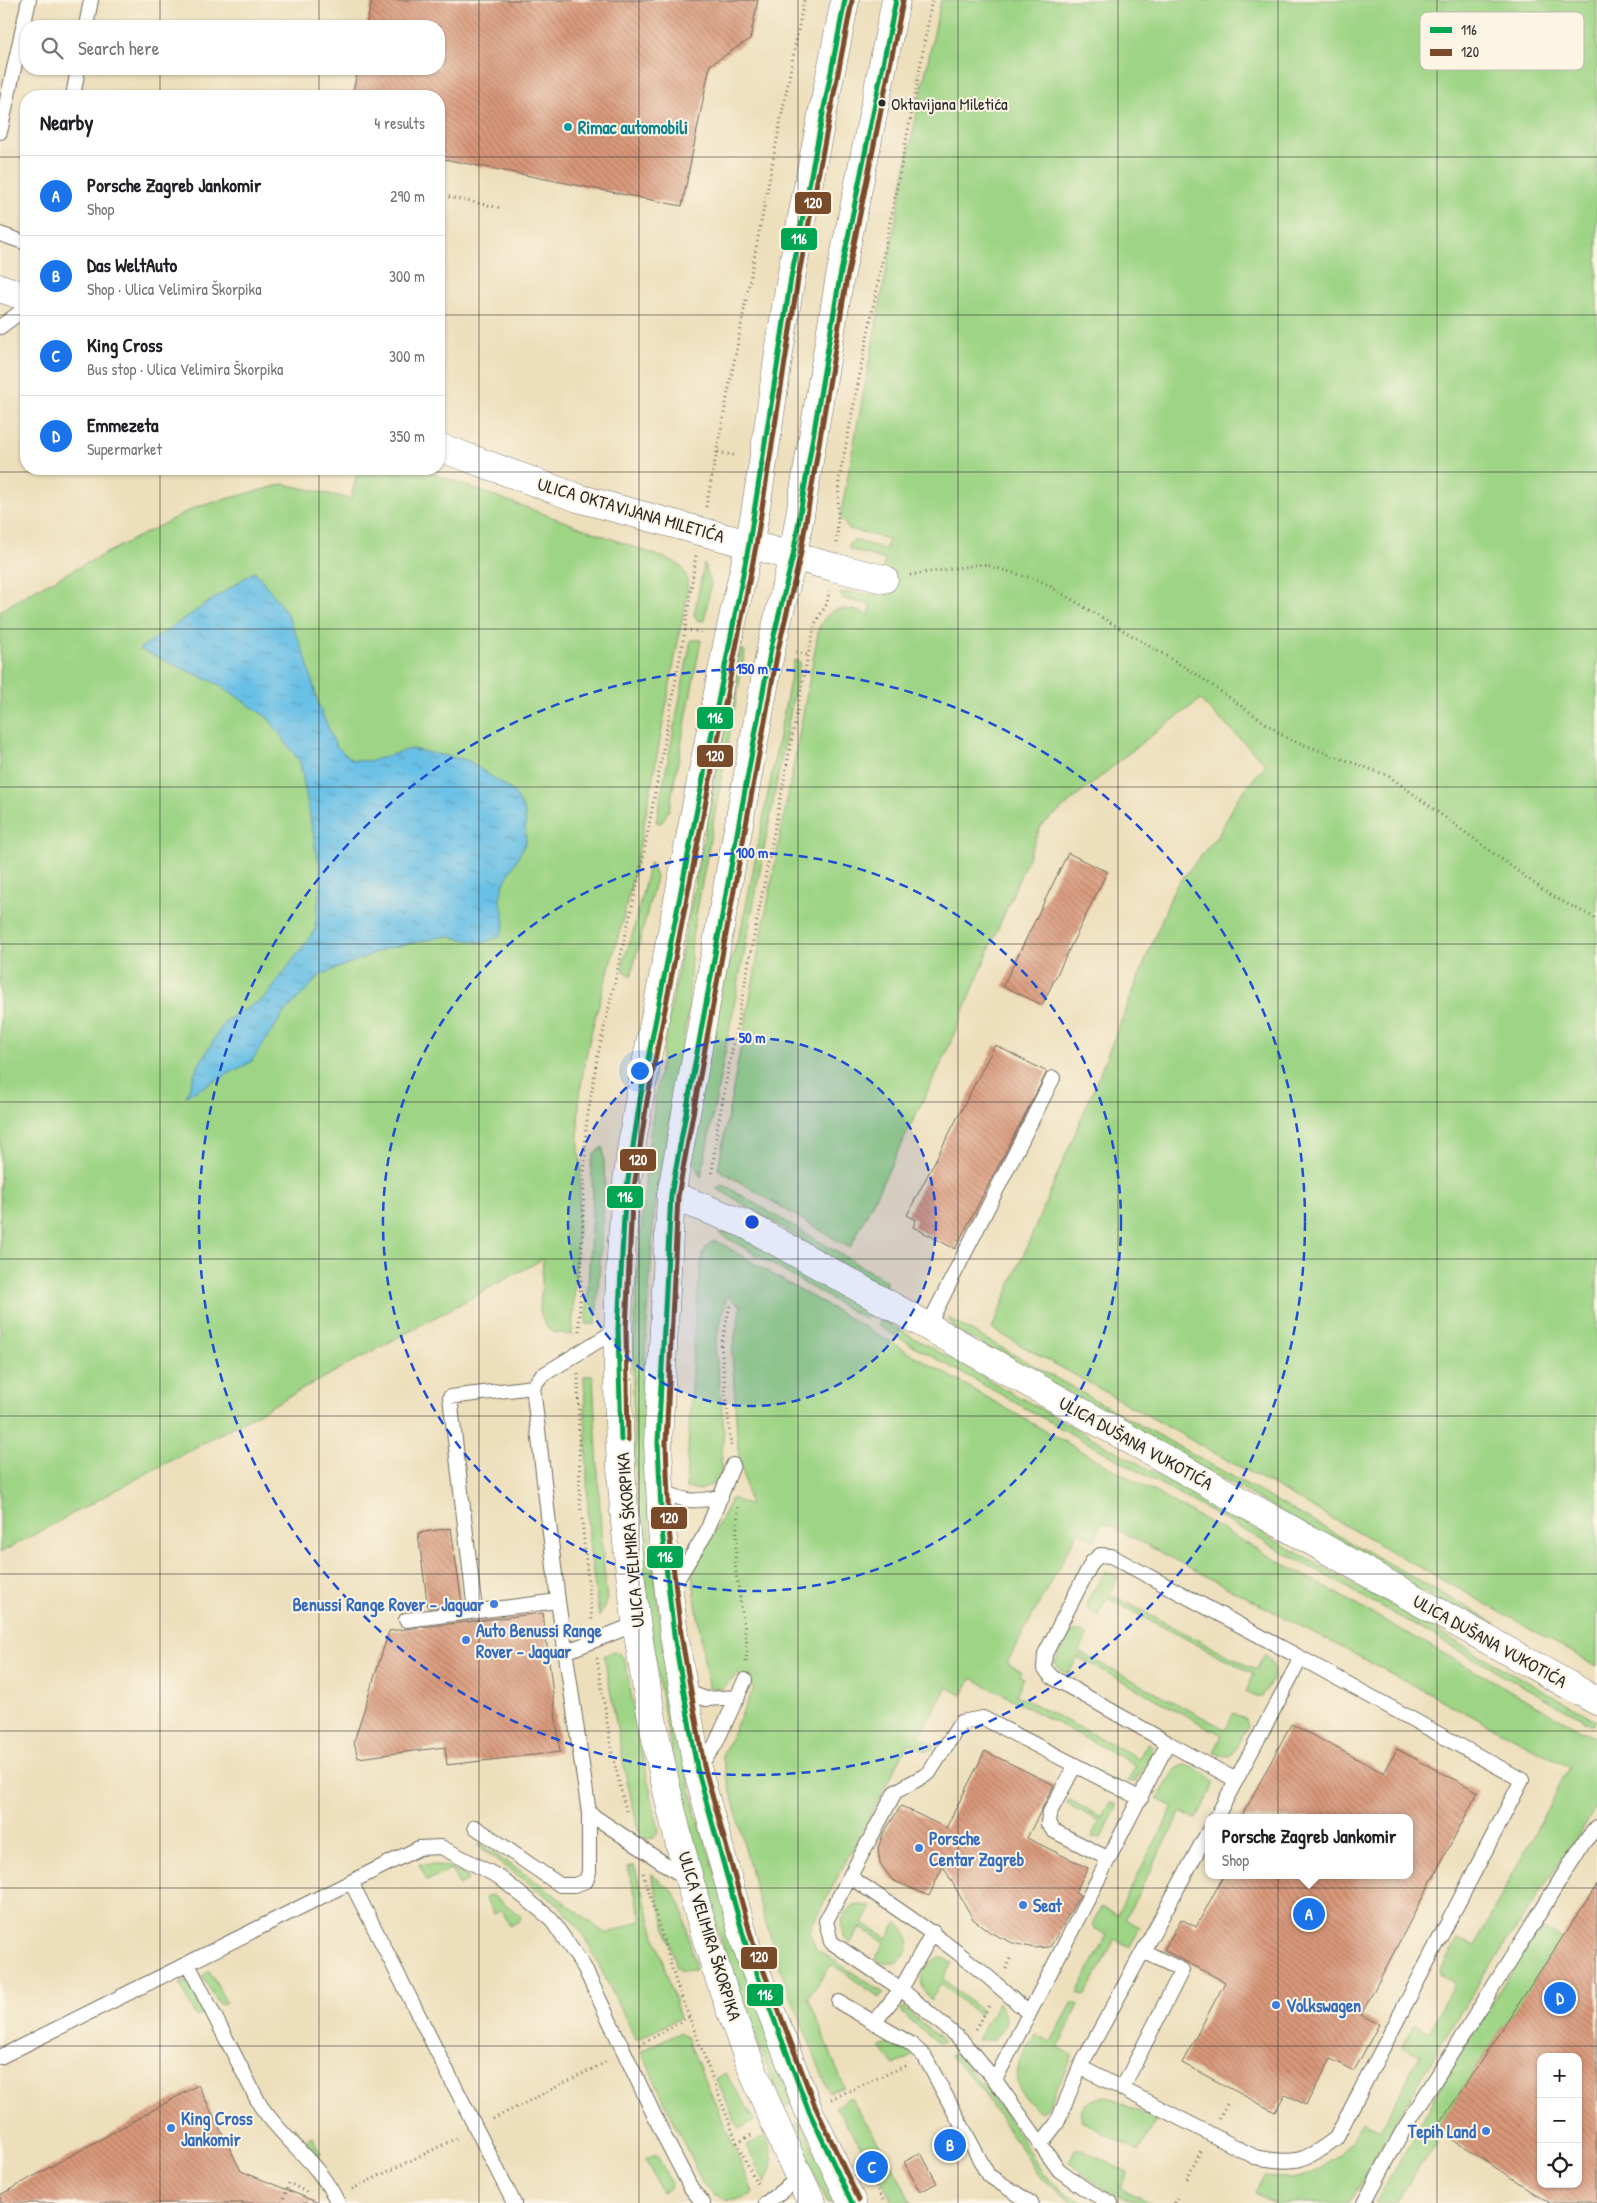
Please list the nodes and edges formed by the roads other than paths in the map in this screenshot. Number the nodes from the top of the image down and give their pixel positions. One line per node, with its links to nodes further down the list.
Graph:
1 (29, 0): 5 (lane)
2 (91, 0): 6 (lane)
3 (845, 0): 19 (main road, ULICA VELIMIRA ŠKORPIKA)
4 (896, 0): 20 (main road, ULICA VELIMIRA ŠKORPIKA)
5 (24, 20)
6 (87, 20)
7 (20, 35): 10 (lane)
8 (77, 75): 9 (lane)
9 (74, 90)
10 (3, 100): 11 (lane)
11 (0, 132)
12 (0, 234): 13 (lane)
13 (20, 241)
14 (0, 288): 15 (main road)
15 (20, 295)
16 (20, 312): 17 (lane)
17 (0, 327)
18 (445, 449): 19 (main road, ULICA OKTAVIJANA MILETIĆA)
19 (749, 544): 20 (main road, ULICA OKTAVIJANA MILETIĆA); 25 (main road, ULICA VELIMIRA ŠKORPIKA)
20 (793, 556): 21 (main road, ULICA OKTAVIJANA MILETIĆA); 23 (main road, ULICA VELIMIRA ŠKORPIKA)
21 (884, 579)
22 (1053, 1078): 24 (lane)
23 (671, 1195): 24 (main road, ULICA DUŠANA VUKOTIĆA); 28 (main road, ULICA VELIMIRA ŠKORPIKA)
24 (928, 1326): 40 (main road, ULICA DUŠANA VUKOTIĆA)
25 (618, 1329): 26 (lane); 34 (main road, ULICA VELIMIRA ŠKORPIKA)
26 (532, 1387): 31 (lane); 32 (lane)
27 (733, 1465): 29 (lane)
28 (661, 1490): 29 (lane); 30 (main road, ULICA VELIMIRA ŠKORPIKA)
29 (721, 1497): 30 (lane)
30 (669, 1592): 38 (main road, ULICA VELIMIRA ŠKORPIKA)
31 (558, 1602): 32 (lane); 35 (lane)
32 (476, 1611): 33 (lane)
33 (406, 1620)
34 (636, 1624): 35 (lane); 54 (main road, ULICA VELIMIRA ŠKORPIKA)
35 (565, 1652): 46 (lane)
36 (1301, 1658): 41 (lane); 44 (lane); 65 (lane)
37 (745, 1680): 39 (lane)
38 (683, 1690): 39 (lane); 43 (main road, ULICA VELIMIRA ŠKORPIKA)
39 (738, 1697): 43 (lane)
40 (1597, 1702)
41 (1168, 1742): 44 (lane); 45 (lane)
42 (1075, 1766): 45 (lane); 51 (lane); 52 (lane)
43 (698, 1768): 73 (main road, ULICA VELIMIRA ŠKORPIKA)
44 (1236, 1780): 47 (lane)
45 (1141, 1799): 51 (lane)
46 (589, 1813): 48 (lane); 54 (lane)
47 (1218, 1814)
48 (475, 1827)
49 (1597, 1827): 76 (lane)
50 (1205, 1837): 56 (lane)
51 (1109, 1859): 60 (lane)
52 (850, 1877): 55 (lane); 58 (lane)
53 (351, 1882): 57 (lane); 69 (lane); 70 (lane)
54 (692, 1882): 67 (main road, ULICA VELIMIRA ŠKORPIKA)
55 (933, 1932): 58 (lane); 60 (lane)
56 (1143, 1951): 63 (lane); 65 (lane)
57 (188, 1964): 62 (lane); 68 (lane)
58 (901, 1988): 61 (lane); 64 (lane)
59 (839, 2002): 61 (lane)
60 (1029, 2014): 64 (lane)
61 (874, 2023): 74 (lane)
62 (0, 2057)
63 (1080, 2067): 65 (lane); 66 (lane)
64 (995, 2080): 66 (lane)
65 (1122, 2089)
66 (1040, 2145): 75 (lane)
67 (799, 2178): 71 (lane); 72 (main road, ULICA VELIMIRA ŠKORPIKA)
68 (338, 2203)
69 (514, 2203)
70 (703, 2203)
71 (766, 2203)
72 (812, 2203)
73 (852, 2203)
74 (1031, 2203)
75 (1111, 2203)
76 (1364, 2203)

